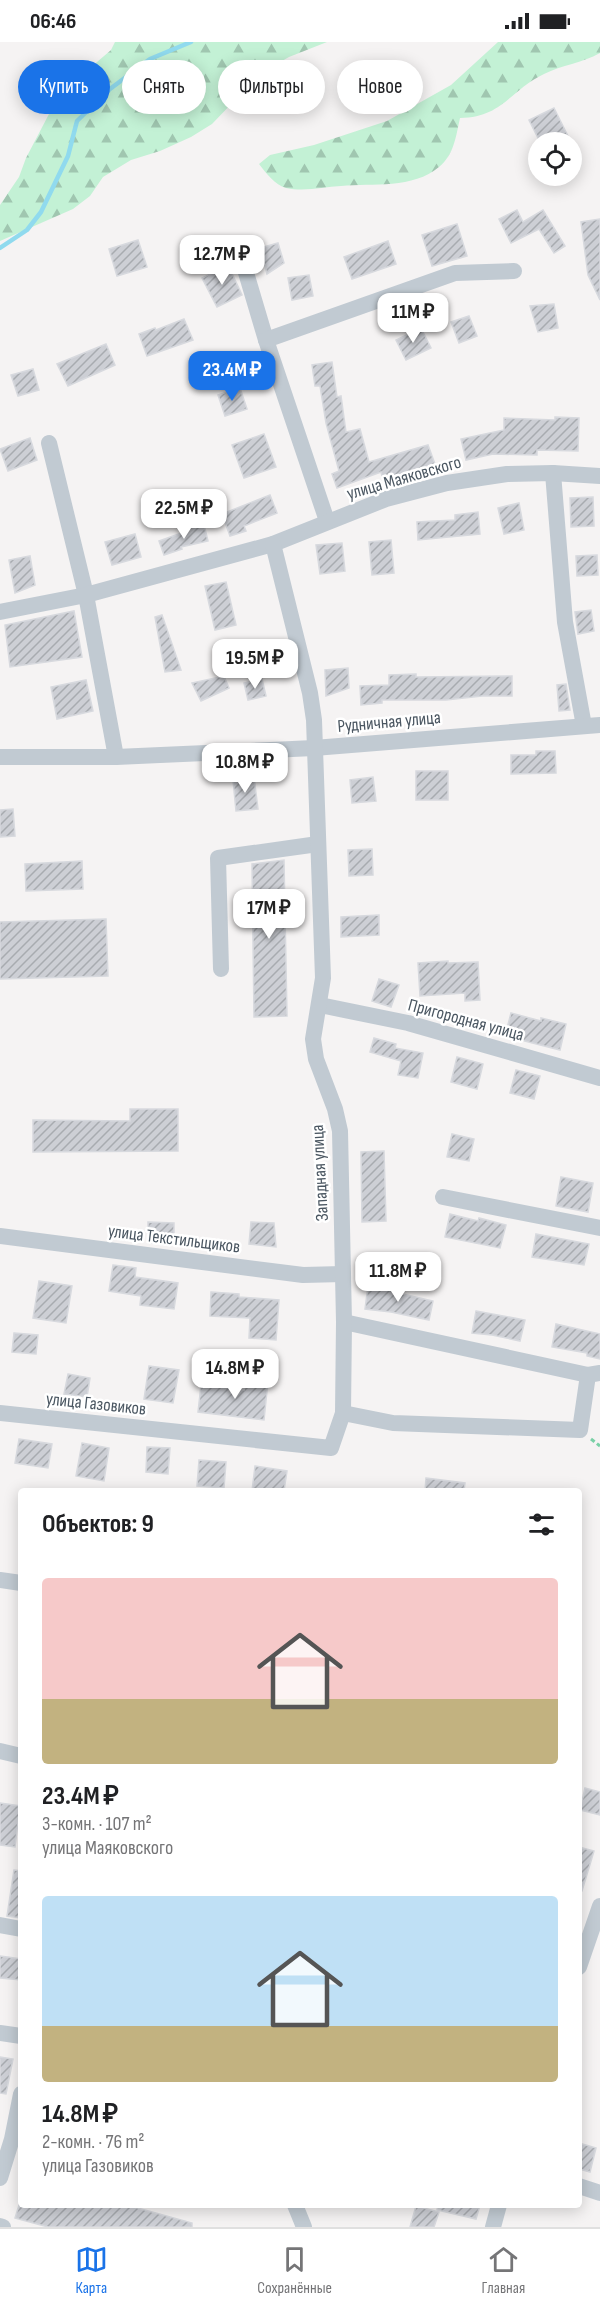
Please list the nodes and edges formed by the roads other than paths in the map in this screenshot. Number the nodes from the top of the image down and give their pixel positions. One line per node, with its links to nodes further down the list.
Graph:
1 (239, 249): 3 (street, улица Маяковского)
2 (514, 271): 3 (street)
3 (266, 340): 7 (street, улица Маяковского)
4 (50, 443): 9 (street)
5 (553, 473): 6 (street, улица Маяковского); 7 (street, улица Маяковского); 11 (street)
6 (600, 476)
7 (327, 521): 8 (street, улица Маяковского)
8 (273, 544): 9 (street, улица Маяковского); 12 (street, Западная улица)
9 (86, 596): 10 (street, улица Маяковского); 14 (street)
10 (0, 612)
11 (592, 725): 12 (street, Рудничная улица)
12 (314, 748): 14 (street, Рудничная улица); 15 (street, Западная улица)
13 (0, 757): 14 (street, Рудничная улица)
14 (116, 757)
15 (318, 844): 16 (street); 17 (street, Западная улица)
16 (221, 969)
17 (320, 1005): 18 (street, Пригородная улица); 22 (street, Западная улица)
18 (600, 1078)
19 (443, 1197): 20 (street)
20 (600, 1228)
21 (0, 1236): 22 (street, улица Текстильщиков)
22 (343, 1274): 23 (street, Западная улица)
23 (344, 1322): 24 (street); 26 (street, Западная улица)
24 (594, 1374): 26 (street)
25 (0, 1413): 27 (street, улица Газовиков)
26 (343, 1413): 27 (street, Западная улица)
27 (331, 1448)
28 (0, 1580): 29 (street)
29 (18, 1583)
30 (0, 1751): 31 (street)
31 (18, 1755)
32 (600, 1905): 35 (street)
33 (0, 1925): 34 (street)
34 (18, 1928)
35 (582, 1957)
36 (0, 2033): 37 (street)
37 (18, 2036)
38 (18, 2109): 39 (street)
39 (0, 2178)
40 (582, 2187): 41 (street)
41 (600, 2193)
42 (296, 2208): 44 (street)
43 (498, 2208): 45 (street)
44 (304, 2227)
45 (493, 2227)

